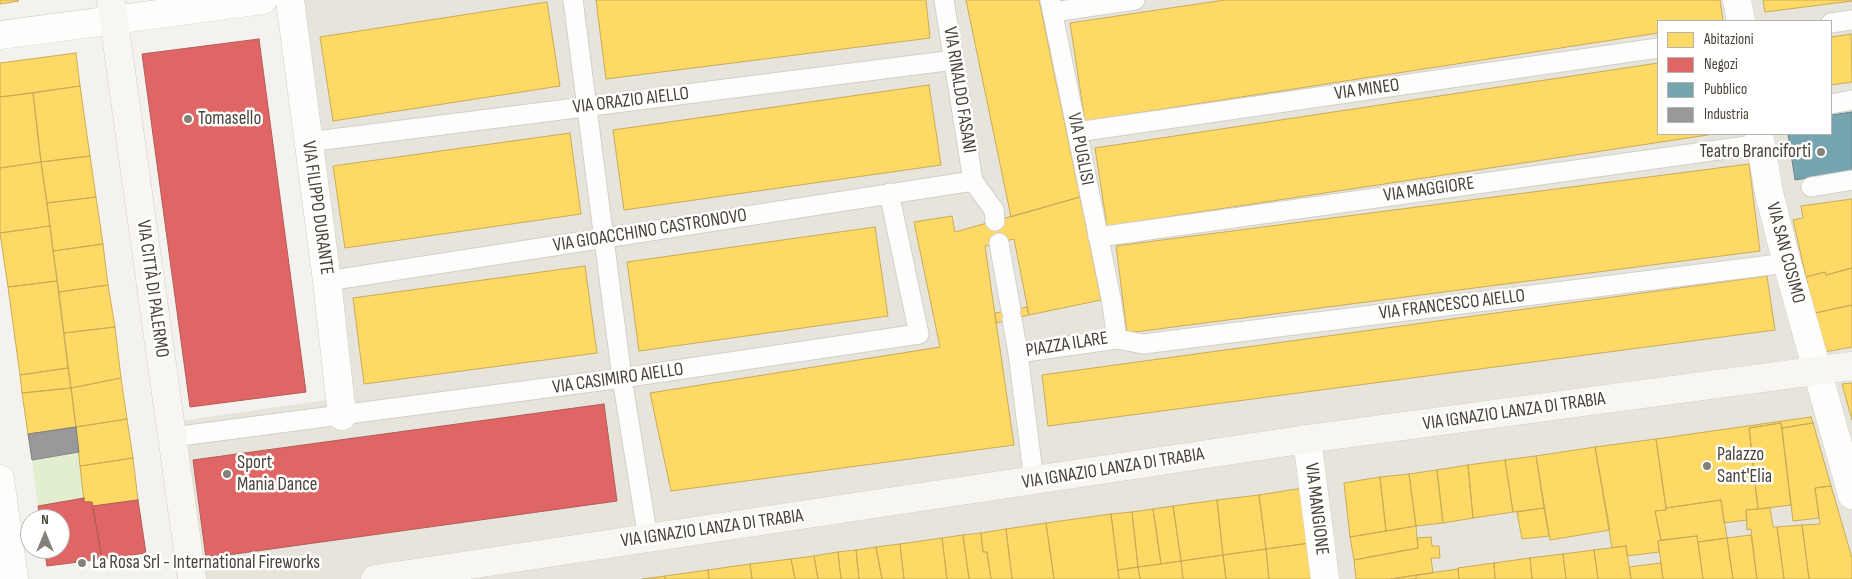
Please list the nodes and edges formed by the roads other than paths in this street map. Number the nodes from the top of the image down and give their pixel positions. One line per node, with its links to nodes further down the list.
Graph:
1 (263, 0): 8 (street)
2 (290, 0): 20 (street, VIA FILIPPO DURANTE)
3 (573, 0): 17 (lane)
4 (944, 0): 14 (lane, VIA RINALDO FASANI)
5 (1135, 0): 7 (lane)
6 (1738, 0): 9 (street)
7 (1052, 6): 18 (lane, VIA PUGLISI)
8 (113, 10): 12 (street); 38 (street, VIA CITTÀ DI PALERMO)
9 (1741, 20)
10 (1852, 20): 11 (lane)
11 (1832, 23)
12 (0, 35)
13 (1657, 48): 18 (lane, VIA MINEO)
14 (954, 60): 17 (lane, VIA ORAZIO AIELLO); 22 (lane, VIA RINALDO FASANI)
15 (1852, 100): 16 (lane)
16 (1832, 104)
17 (588, 106): 20 (lane, VIA ORAZIO AIELLO); 27 (lane)
18 (1077, 132): 26 (lane, VIA PUGLISI)
19 (1760, 139): 26 (lane, VIA MAGGIORE); 29 (street, VIA SAN COSIMO)
20 (308, 142): 30 (street, VIA FILIPPO DURANTE)
21 (1852, 180): 23 (lane)
22 (973, 181): 24 (lane, VIA GIOACCHINO CASTRONOVO); 25 (lane)
23 (1810, 187)
24 (889, 193): 27 (lane, VIA GIOACCHINO CASTRONOVO); 36 (lane, VIA CASIMIRO AIELLO)
25 (995, 221)
26 (1098, 237): 31 (lane, VIA PUGLISI)
27 (604, 238): 30 (lane, VIA GIOACCHINO CASTRONOVO); 36 (lane)
28 (999, 243): 33 (lane)
29 (1787, 263): 32 (lane, VIA FRANCESCO AIELLO); 35 (street, VIA SAN COSIMO)
30 (327, 281): 37 (street, VIA FILIPPO DURANTE)
31 (1111, 298): 32 (lane, PIAZZA ILARE)
32 (1117, 339): 33 (lane, PIAZZA ILARE)
33 (1018, 353): 41 (lane, PIAZZA ILARE)
34 (1852, 366): 35 (street, VIA IGNAZIO LANZA DI TRABIA)
35 (1816, 371): 39 (street, VIA IGNAZIO LANZA DI TRABIA); 42 (street, VIA SAN COSIMO)
36 (622, 378): 37 (lane, VIA CASIMIRO AIELLO); 43 (lane)
37 (342, 416): 38 (lane, VIA CASIMIRO AIELLO)
38 (173, 438): 45 (street, VIA CITTÀ DI PALERMO)
39 (1307, 439): 41 (street, VIA IGNAZIO LANZA DI TRABIA); 47 (street, VIA MANGIONE)
40 (0, 479): 44 (street)
41 (1034, 481): 43 (street, VIA IGNAZIO LANZA DI TRABIA)
42 (1852, 495)
43 (648, 538): 46 (street, VIA IGNAZIO LANZA DI TRABIA)
44 (14, 579)
45 (192, 579)
46 (374, 579)
47 (1325, 579)

